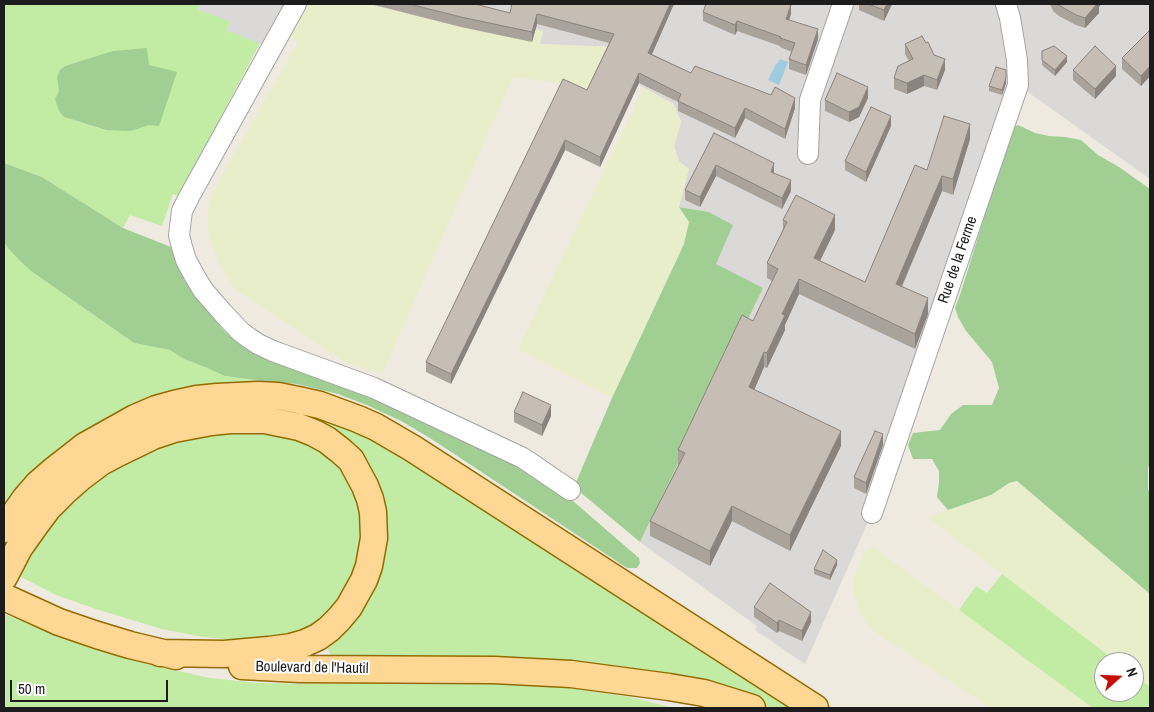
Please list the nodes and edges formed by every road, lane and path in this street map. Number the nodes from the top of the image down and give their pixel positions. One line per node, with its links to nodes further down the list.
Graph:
1 (296, 4): 5 (street)
2 (843, 4): 4 (street)
3 (1006, 4): 6 (street, Rue de la Ferme)
4 (808, 154)
5 (570, 490)
6 (872, 513)
7 (11, 538): 8 (main road); 10 (main road); 14 (main road)
8 (4, 577)
9 (4, 597): 10 (main road, Boulevard de l'Hautil)
10 (160, 653): 11 (main road, Boulevard de l'Hautil)
11 (630, 682): 12 (main road, Boulevard de l'Hautil); 13 (main road, Boulevard de l'Hautil)
12 (704, 708)
13 (752, 708)
14 (815, 708)

